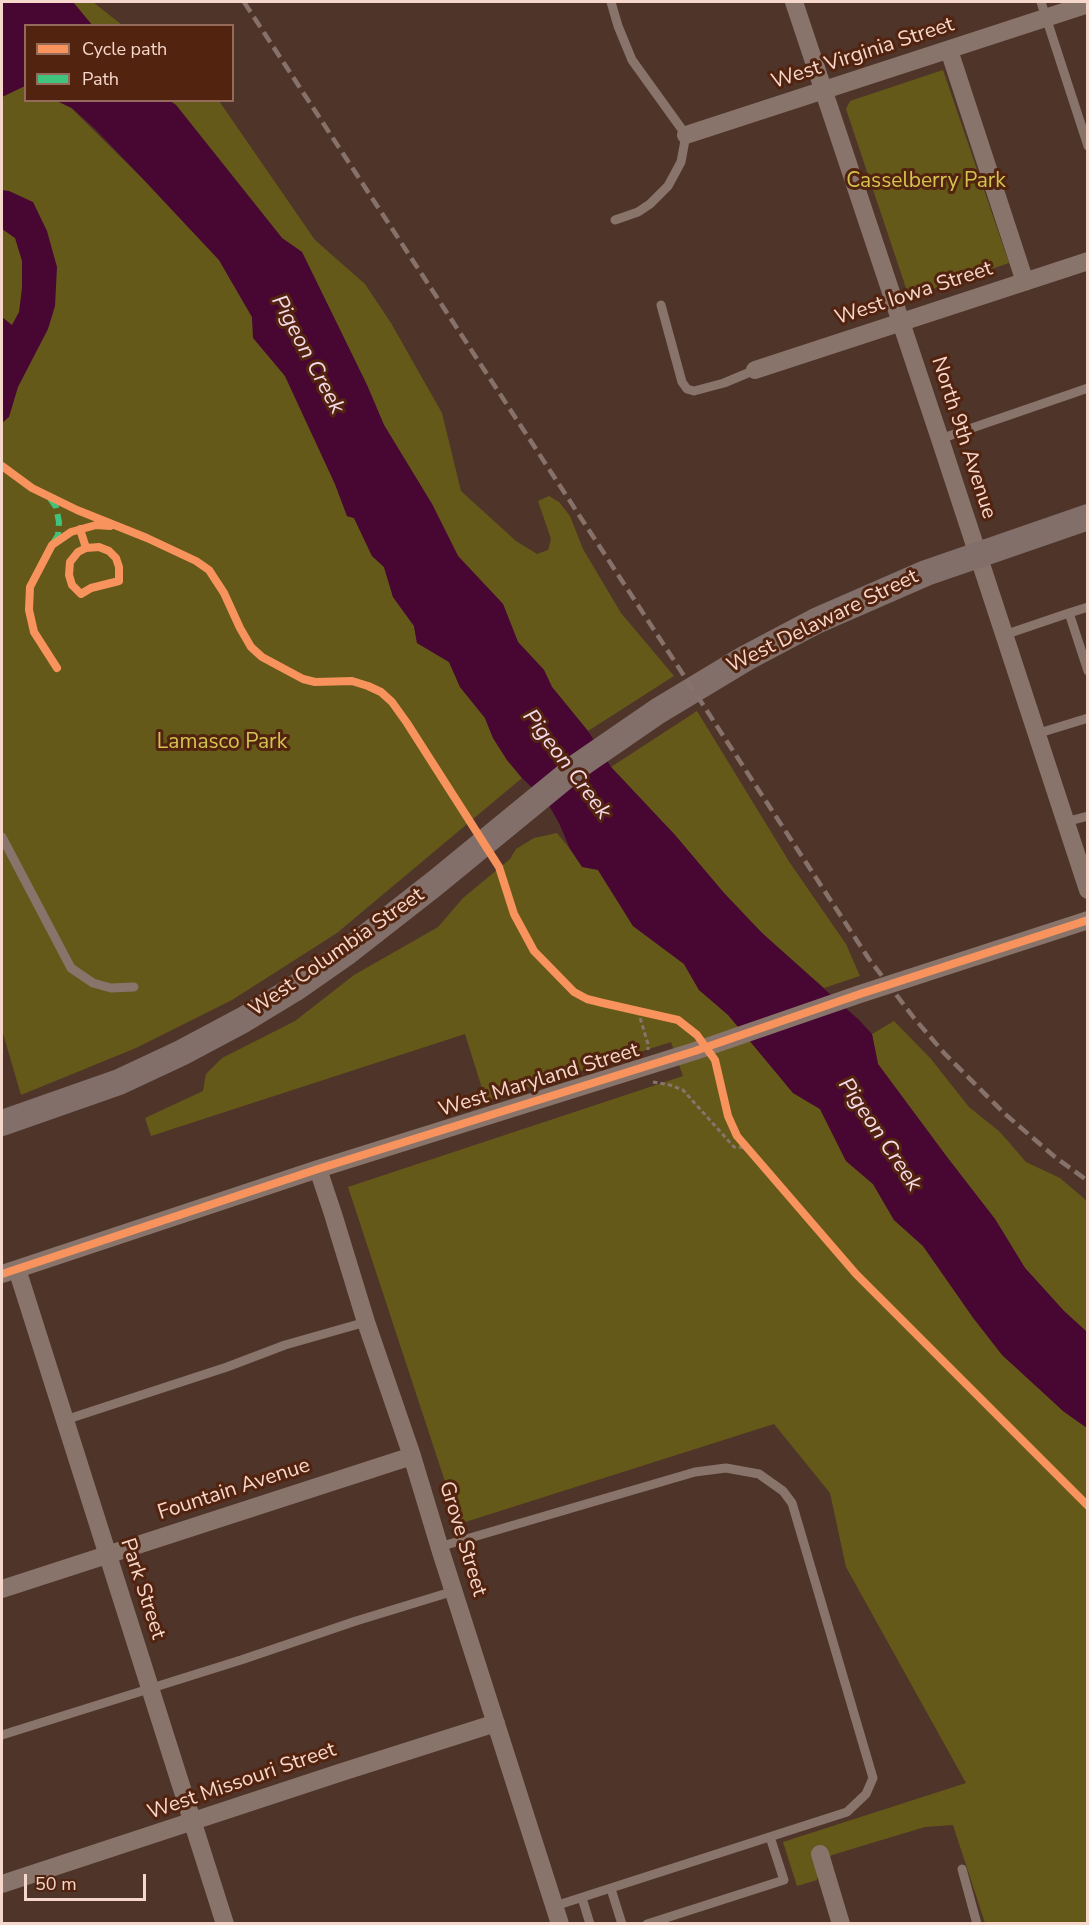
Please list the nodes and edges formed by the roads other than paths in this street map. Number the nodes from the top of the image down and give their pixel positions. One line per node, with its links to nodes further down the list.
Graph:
1 (611, 2): 7 (lane)
2 (794, 2): 6 (street, North 9th Avenue)
3 (1088, 4): 4 (street, West Virginia Street)
4 (1043, 10): 5 (street, West Virginia Street); 8 (lane)
5 (949, 50): 6 (street, West Virginia Street); 11 (street)
6 (824, 90): 7 (street, West Virginia Street); 13 (street, North 9th Avenue)
7 (686, 135): 9 (lane)
8 (1088, 146)
9 (615, 220)
10 (1088, 261): 11 (street, West Iowa Street)
11 (1025, 282): 13 (street, West Iowa Street)
12 (661, 305): 14 (lane)
13 (901, 322): 14 (street, West Iowa Street); 16 (street, North 9th Avenue)
14 (755, 370)
15 (1088, 388): 16 (lane)
16 (940, 439): 20 (street, North 9th Avenue)
17 (1088, 517): 24 (main road, West Delaware Street)
18 (1088, 607): 19 (lane)
19 (1070, 613): 20 (lane); 21 (lane)
20 (1004, 635): 23 (street, North 9th Avenue)
21 (1088, 671)
22 (1088, 718): 23 (lane)
23 (1036, 734): 26 (street, North 9th Avenue)
24 (578, 766): 31 (main road, West Columbia Street)
25 (1088, 816): 26 (lane)
26 (1065, 822): 28 (street, North 9th Avenue)
27 (2, 837): 30 (lane)
28 (1088, 890)
29 (1088, 920): 32 (street, West Maryland Street)
30 (134, 987)
31 (2, 1123)
32 (318, 1170): 33 (street, West Maryland Street); 34 (street, Grove Street)
33 (9, 1271): 35 (street, Park Street)
34 (366, 1322): 35 (lane); 36 (street, Grove Street)
35 (65, 1420): 38 (street, Park Street)
36 (412, 1456): 37 (street, Grove Street); 38 (street, Fountain Avenue)
37 (440, 1547): 40 (street, Grove Street); 45 (lane)
38 (107, 1554): 39 (street, Fountain Avenue); 41 (street, Park Street)
39 (2, 1589)
40 (454, 1591): 41 (lane); 42 (street, Grove Street)
41 (151, 1688): 43 (lane); 44 (street, Park Street)
42 (496, 1723): 44 (street, West Missouri Street); 51 (street, Grove Street)
43 (2, 1735)
44 (193, 1822): 48 (street, West Missouri Street); 52 (street, Park Street)
45 (770, 1837): 49 (lane); 55 (lane)
46 (820, 1854): 56 (street)
47 (962, 1869): 57 (lane)
48 (2, 1884)
49 (611, 1888): 50 (lane); 54 (lane)
50 (582, 1898): 51 (lane); 53 (lane)
51 (557, 1915)
52 (225, 1923)
53 (590, 1923)
54 (622, 1923)
55 (647, 1923)
56 (841, 1923)
57 (977, 1923)

